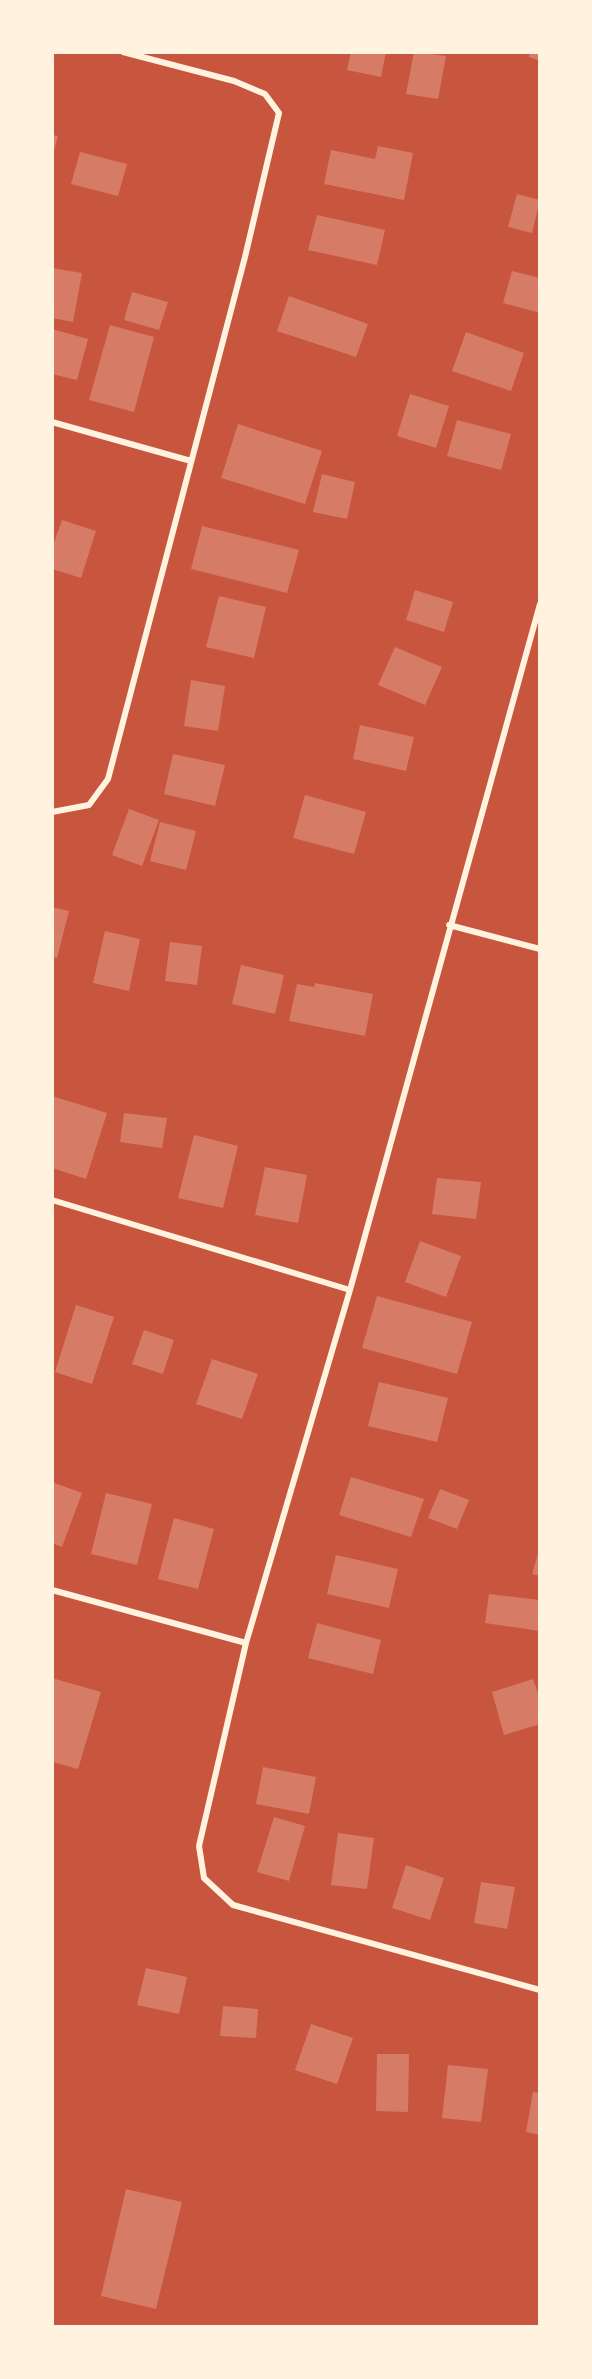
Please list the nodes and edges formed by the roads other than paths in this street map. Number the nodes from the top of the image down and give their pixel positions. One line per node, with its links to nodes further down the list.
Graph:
1 (123, 52): 3 (street)
2 (52, 422): 3 (street)
3 (191, 461): 5 (street)
4 (540, 604): 6 (street)
5 (52, 812)
6 (449, 925): 7 (street); 9 (street)
7 (540, 949)
8 (52, 1200): 9 (street)
9 (350, 1290): 11 (street)
10 (52, 1590): 11 (street)
11 (246, 1643): 12 (street)
12 (540, 1990)

